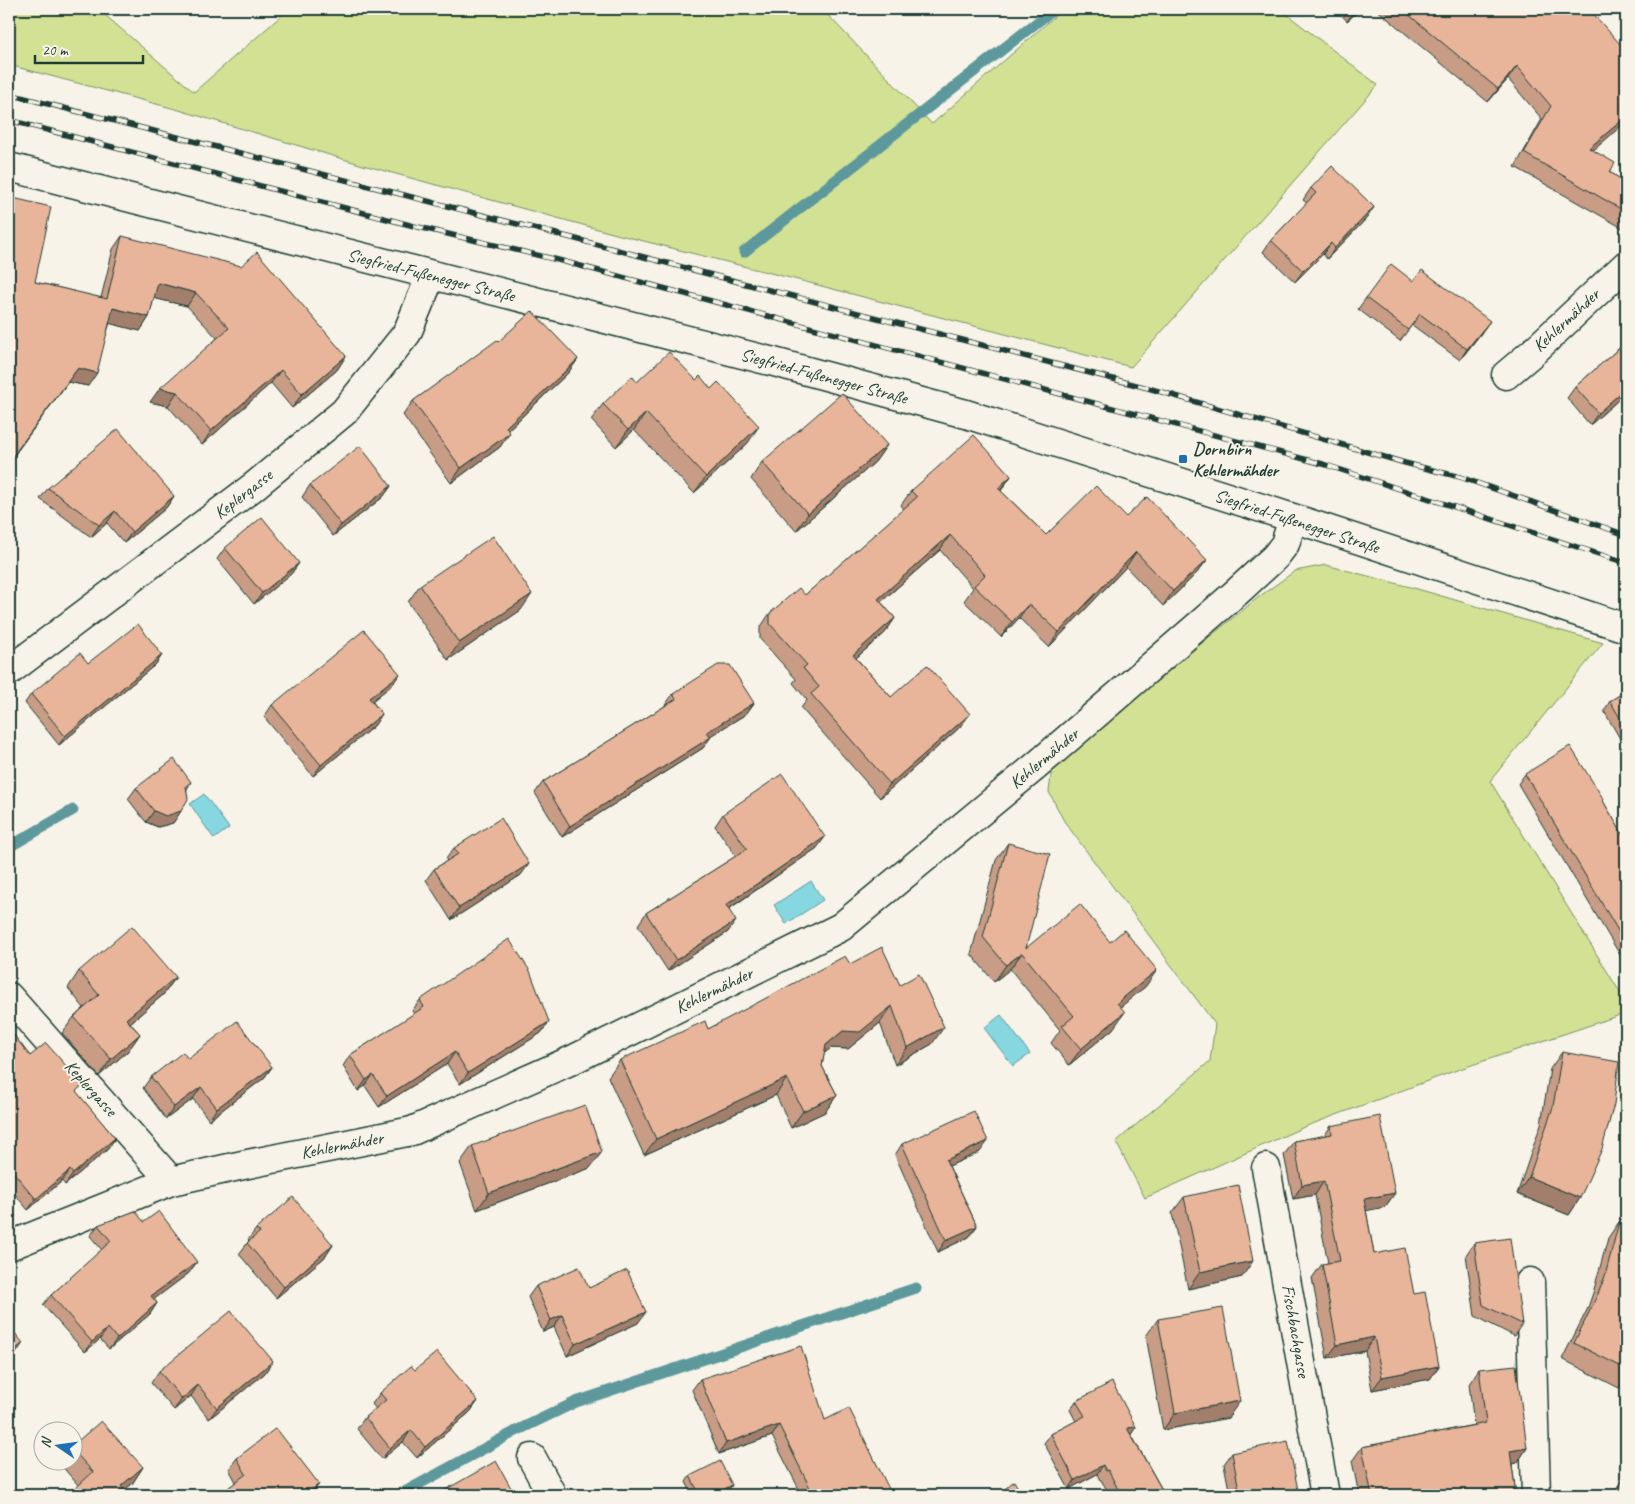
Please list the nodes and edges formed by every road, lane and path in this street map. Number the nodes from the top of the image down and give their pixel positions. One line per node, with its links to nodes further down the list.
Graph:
1 (9, 167): 3 (street, Siegfried-Fußenegger Straße)
2 (1626, 265): 4 (street, Kehlermähder)
3 (431, 276): 5 (street, Siegfried-Fußenegger Straße); 7 (street, Keplergasse)
4 (1506, 375)
5 (1293, 518): 6 (street, Siegfried-Fußenegger Straße); 10 (street, Kehlermähder)
6 (1626, 628)
7 (9, 671)
8 (9, 996): 10 (street, Keplergasse)
9 (1266, 1168): 15 (street, Fischbachgasse)
10 (171, 1181): 11 (street, Kehlermähder)
11 (9, 1246)
12 (1530, 1282): 16 (street)
13 (532, 1458): 14 (street)
14 (552, 1495)
15 (1325, 1495)
16 (1536, 1495)

